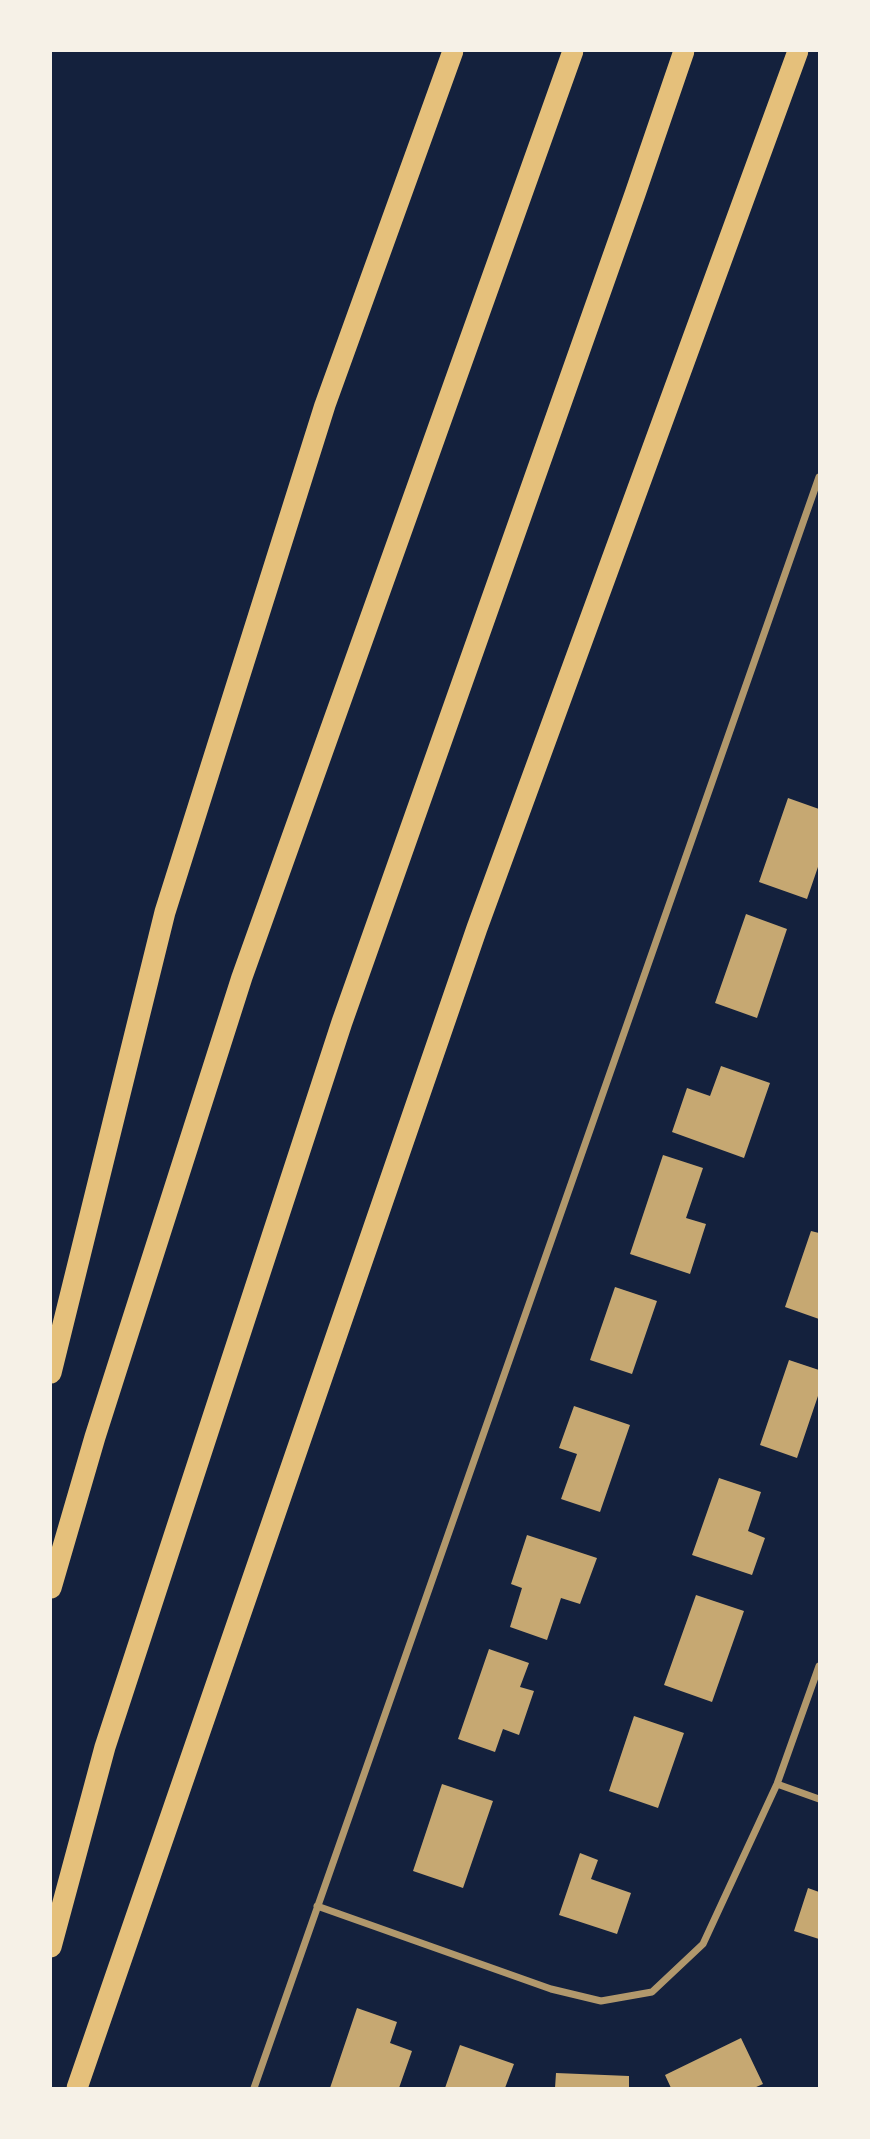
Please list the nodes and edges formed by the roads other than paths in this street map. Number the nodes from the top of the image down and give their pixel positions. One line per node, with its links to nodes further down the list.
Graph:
1 (453, 51): 6 (highway)
2 (573, 51): 7 (highway)
3 (684, 51): 12 (highway)
4 (798, 51): 13 (highway)
5 (819, 477): 11 (street)
6 (51, 1373)
7 (51, 1588)
8 (819, 1666): 9 (street)
9 (777, 1784): 10 (street); 11 (street)
10 (819, 1799)
11 (317, 1906): 14 (street)
12 (51, 1947)
13 (77, 2088)
14 (254, 2088)

